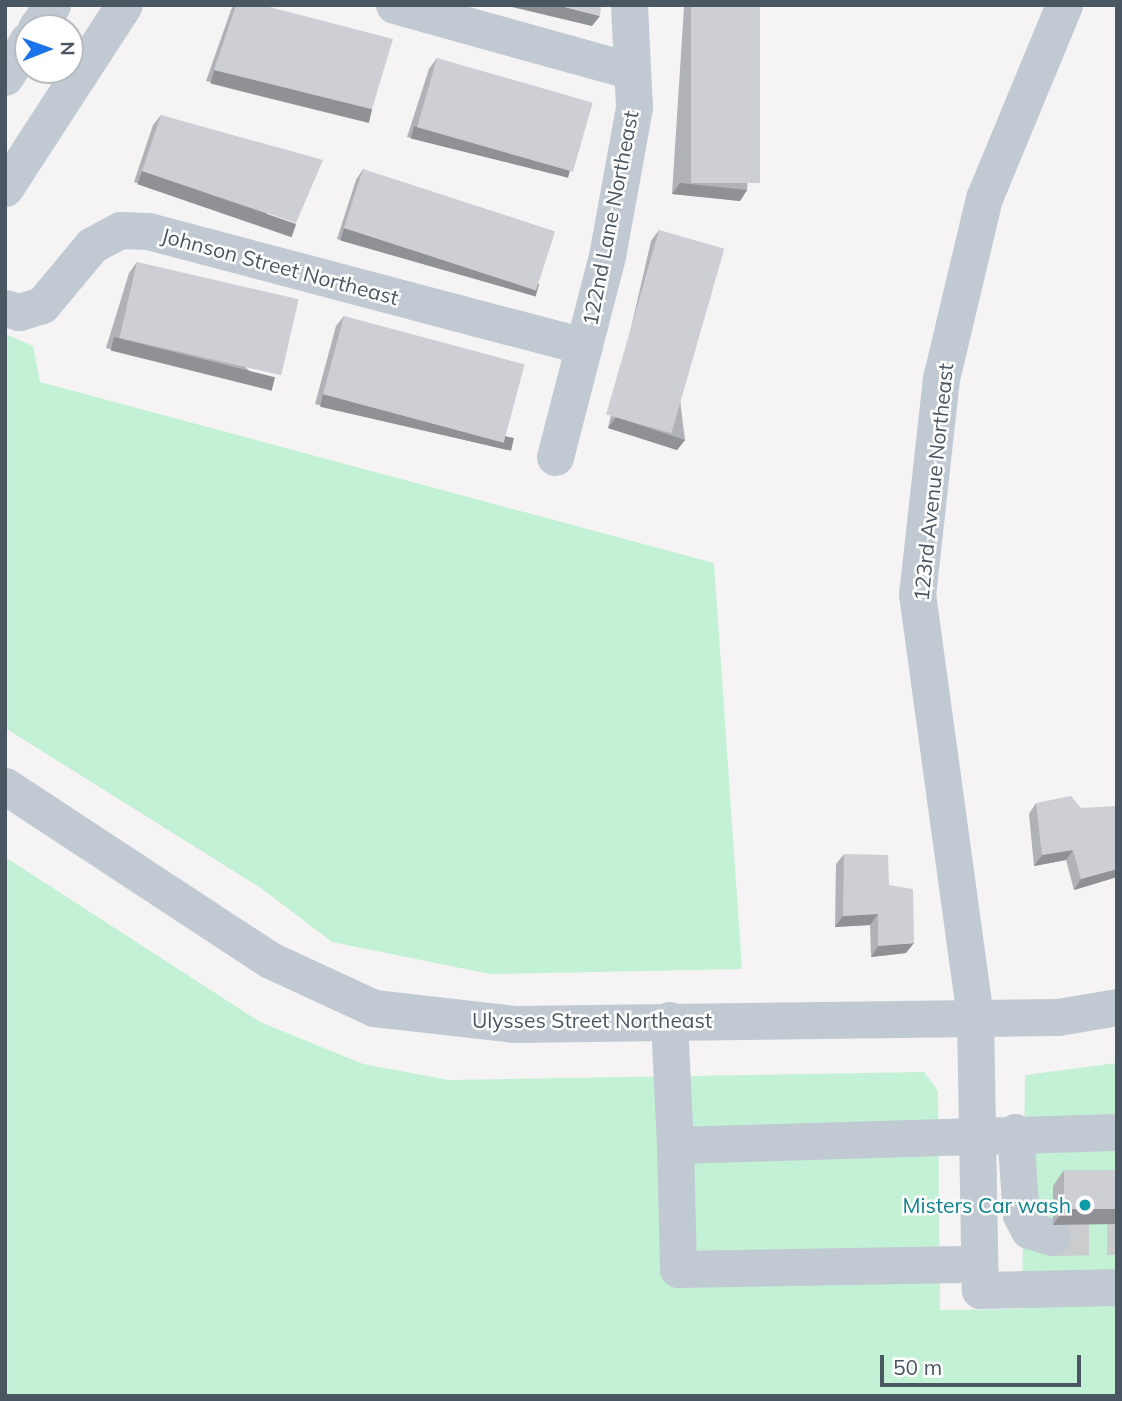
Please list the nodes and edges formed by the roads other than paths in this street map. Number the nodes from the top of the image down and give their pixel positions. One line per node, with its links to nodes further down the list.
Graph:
1 (124, 5): 6 (street)
2 (394, 5): 5 (street)
3 (629, 5): 5 (street, 122nd Lane Northeast)
4 (1063, 5): 12 (street, 123rd Avenue Northeast)
5 (632, 71): 8 (street, 122nd Lane Northeast)
6 (5, 188)
7 (5, 308): 8 (street, Johnson Street Northeast)
8 (584, 346): 9 (street, 122nd Lane Northeast)
9 (555, 457)
10 (5, 786): 13 (street, Ulysses Street Northeast)
11 (1117, 1007): 12 (street, Ulysses Street Northeast)
12 (975, 1016): 13 (street, Ulysses Street Northeast); 16 (street, 123rd Avenue Northeast)
13 (669, 1020): 17 (street)
14 (1015, 1132): 15 (street); 16 (street); 18 (street)
15 (1117, 1132)
16 (977, 1139): 17 (street); 19 (street, 123rd Avenue Northeast)
17 (675, 1144): 19 (street)
18 (1052, 1237)
19 (979, 1264): 20 (street)
20 (1117, 1287)

